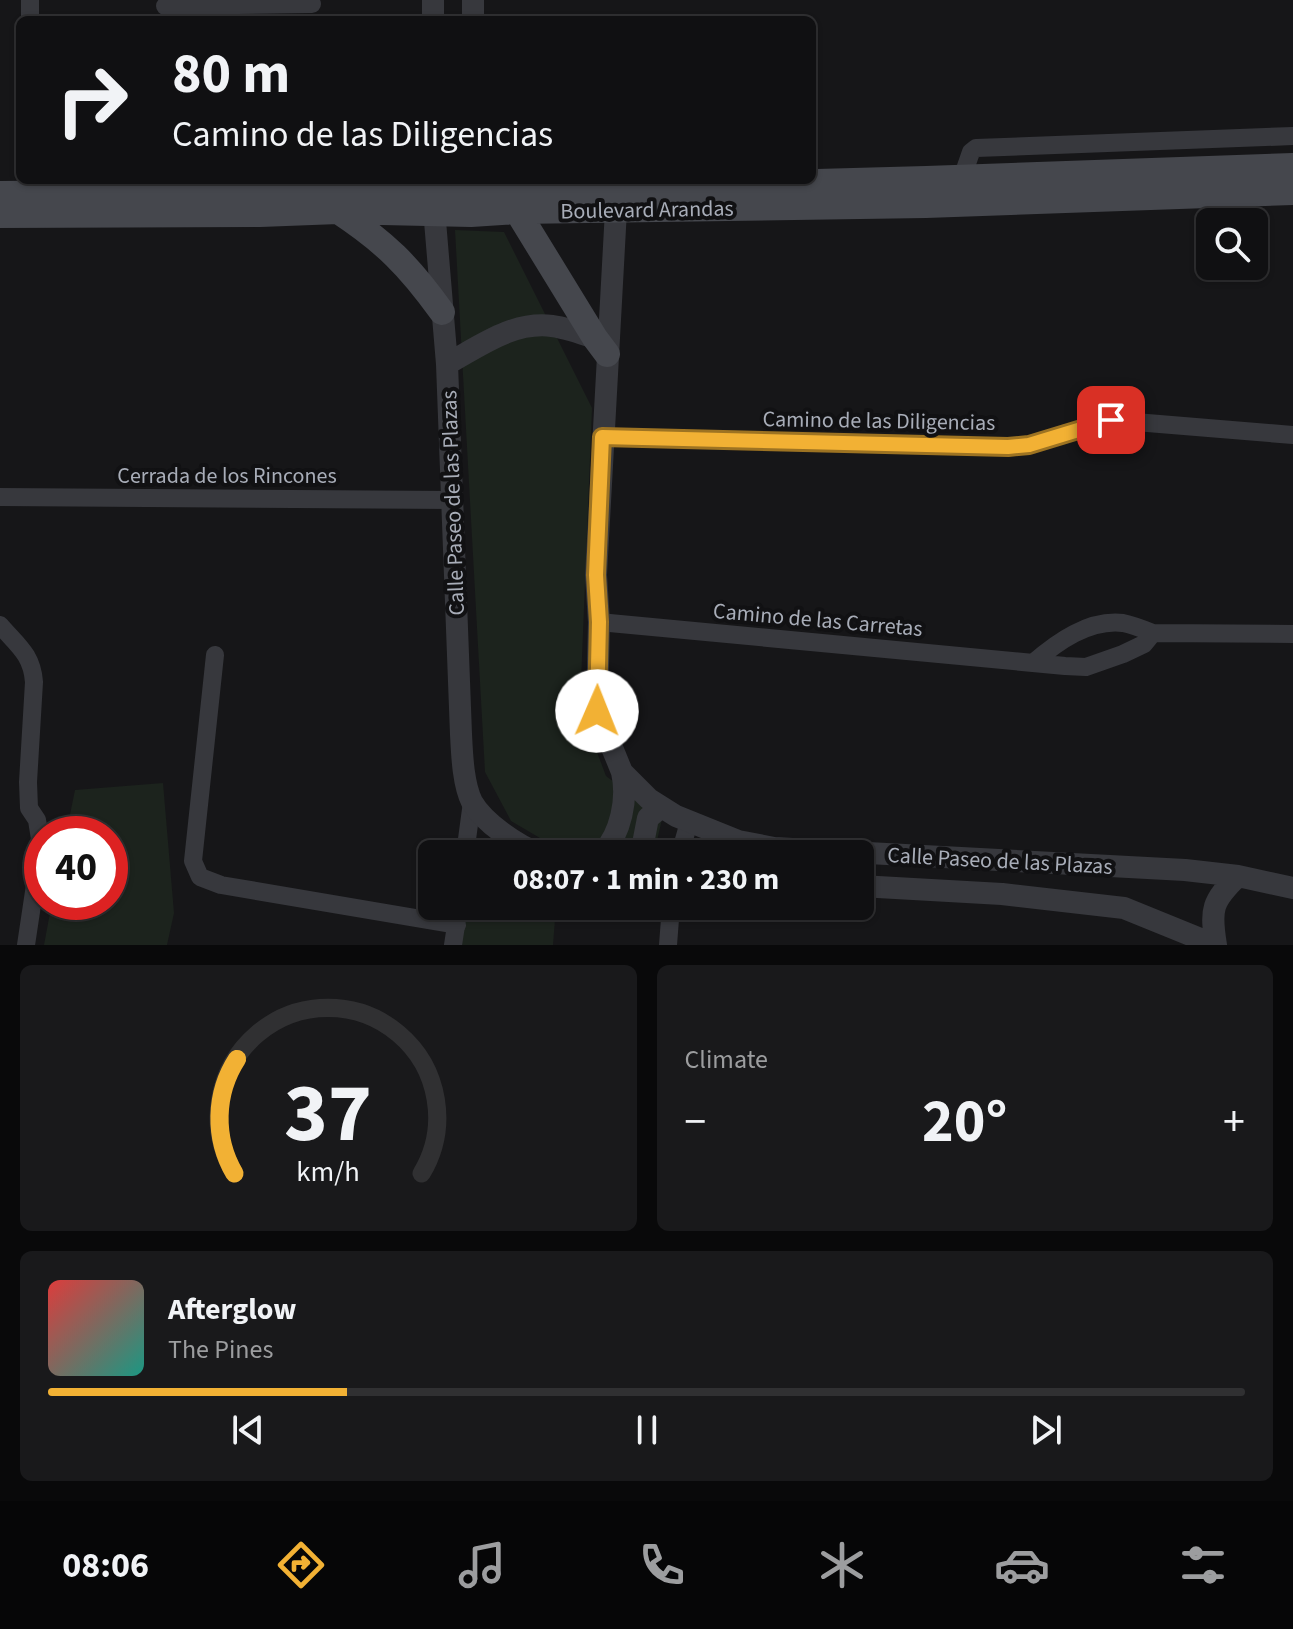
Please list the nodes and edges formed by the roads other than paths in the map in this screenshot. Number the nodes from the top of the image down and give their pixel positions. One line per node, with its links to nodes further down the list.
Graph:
1 (312, 4): 2 (street)
2 (165, 9)
3 (1293, 136): 5 (street)
4 (1293, 166): 5 (main road, Boulevard Arandas)
5 (962, 178): 11 (main road, Boulevard Arandas)
6 (30, 187): 8 (main road, Boulevard Arandas); 9 (main road, Boulevard Arandas)
7 (1293, 192): 12 (main road, Boulevard Arandas)
8 (0, 194)
9 (433, 194): 10 (main road, Boulevard Arandas); 13 (main road, Boulevard Arandas); 15 (street, Calle Paseo de las Plazas)
10 (472, 194): 11 (main road, Boulevard Arandas)
11 (511, 200): 12 (main road, Boulevard Arandas); 16 (main road)
12 (616, 210): 16 (street, Calle Paseo de las Plazas)
13 (338, 211): 14 (main road, Boulevard Arandas); 15 (main road)
14 (0, 215)
15 (442, 312): 17 (street, Calle Paseo de las Plazas)
16 (601, 346): 17 (street); 19 (street, Calle Paseo de las Plazas)
17 (447, 364): 21 (street, Calle Paseo de las Plazas)
18 (1293, 435): 19 (street, Camino de las Diligencias)
19 (602, 437): 22 (street, Calle Paseo de las Plazas)
20 (0, 497): 21 (street, Cerrada de los Rincones)
21 (453, 500): 29 (street, Calle Paseo de las Plazas)
22 (599, 622): 27 (street, Camino de las Carretas); 28 (street, Calle Paseo de las Plazas)
23 (0, 625): 43 (street)
24 (1153, 633): 25 (street); 27 (street, Camino de las Carretas); 27 (street)
25 (1293, 634)
26 (215, 655): 40 (street)
27 (1033, 663)
28 (622, 772): 30 (street, Calle Paseo de las Plazas); 34 (street)
29 (472, 802): 32 (street); 33 (street)
30 (661, 807): 31 (street, Calle Paseo de las Plazas); 35 (street)
31 (689, 822): 36 (street); 37 (street, Calle Paseo de las Plazas)
32 (467, 840)
33 (513, 840)
34 (611, 840)
35 (644, 840)
36 (684, 840)
37 (1238, 876): 39 (street, Calle Paseo de las Plazas); 46 (street)
38 (874, 887): 46 (street, Calle Paseo de las Plazas)
39 (1293, 888)
40 (418, 911)
41 (457, 920): 44 (street)
42 (670, 920): 45 (street)
43 (26, 945)
44 (453, 945)
45 (668, 945)
46 (1215, 945)

